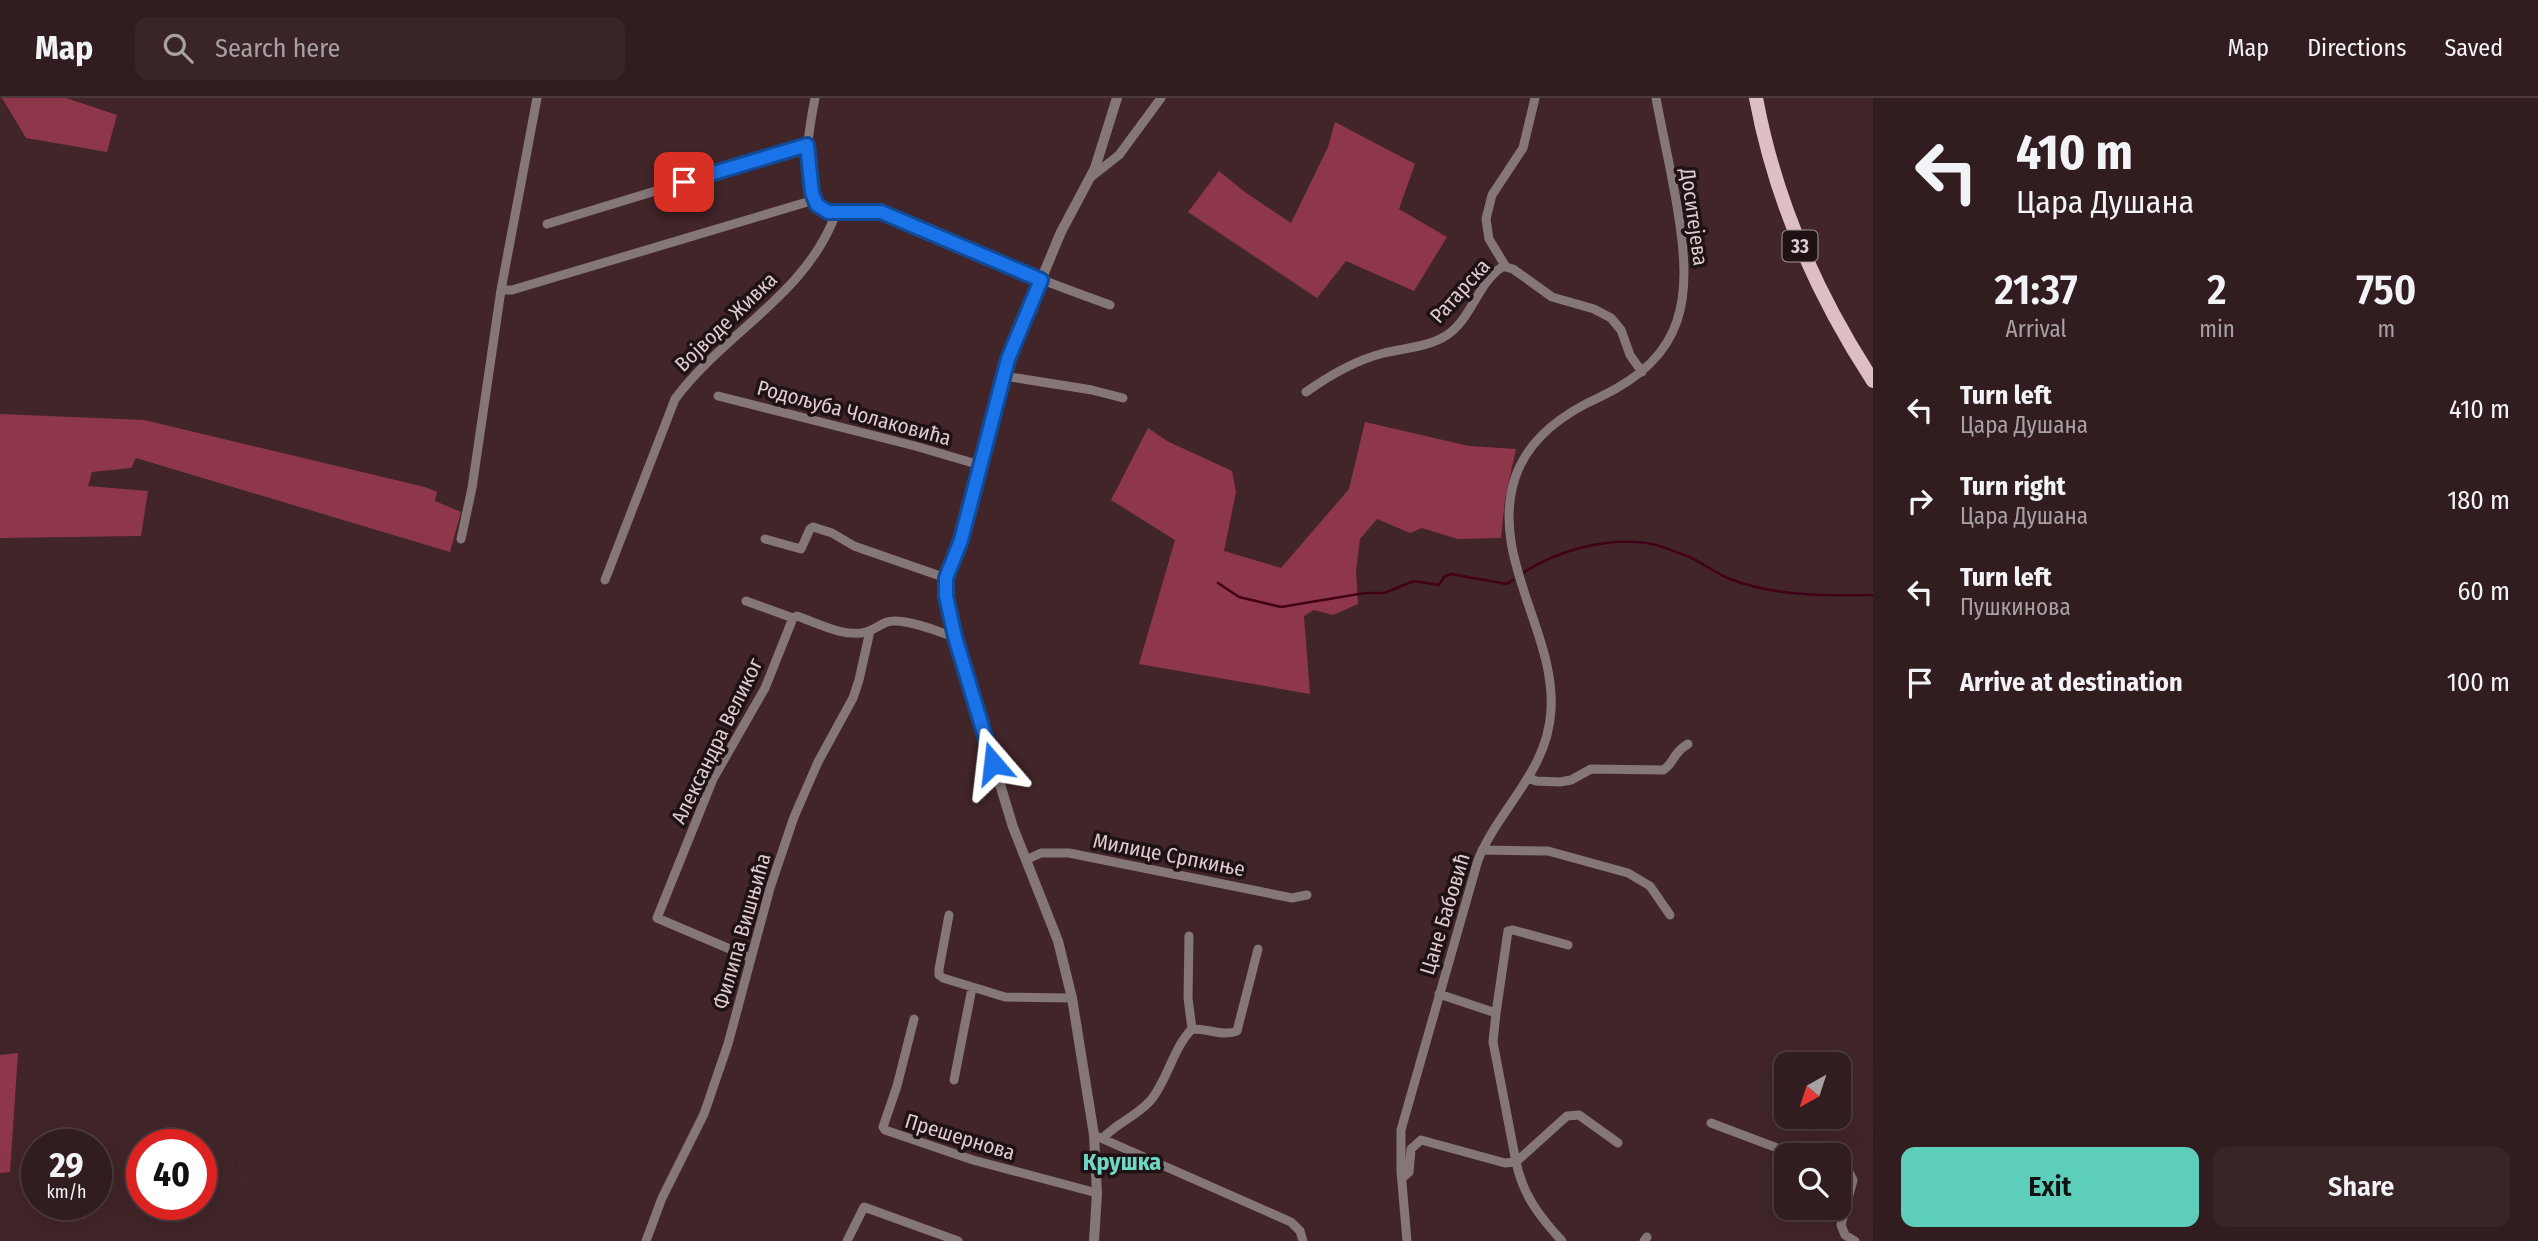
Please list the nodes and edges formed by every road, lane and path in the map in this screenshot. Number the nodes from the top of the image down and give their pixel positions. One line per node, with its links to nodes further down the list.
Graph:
1 (537, 98): 15 (street)
2 (815, 98): 8 (street)
3 (1117, 98): 9 (street)
4 (1161, 98): 9 (street)
5 (1535, 98): 13 (street, Ратарска)
6 (1656, 98): 17 (street, Доситејева)
7 (1756, 98): 19 (main road, 33)
8 (807, 145): 10 (street); 12 (street)
9 (1089, 178): 14 (street)
10 (814, 200): 11 (street); 15 (street)
11 (836, 213): 14 (street); 28 (street, Војводе Живка)
12 (547, 224)
13 (1506, 267): 17 (street); 20 (street, Ратарска)
14 (1041, 280): 16 (street); 18 (street)
15 (501, 290): 24 (street)
16 (1110, 305)
17 (1642, 372): 26 (street, Доситејева)
18 (1004, 376): 22 (street); 23 (street)
19 (1873, 381)
20 (1306, 392)
21 (718, 396): 23 (street, Родољуба Чолаковића)
22 (1123, 398)
23 (980, 465): 27 (street)
24 (461, 539)
25 (765, 539): 27 (street)
26 (1518, 572): 34 (street, Цане Бабовић)
27 (946, 578): 32 (street)
28 (605, 580)
29 (746, 601): 30 (street)
30 (793, 618): 31 (street); 43 (street, Александра Великог)
31 (870, 631): 32 (street); 43 (street, Филипа Вишњића)
32 (955, 637): 36 (street)
33 (1688, 744): 34 (street)
34 (1529, 778): 35 (street, Цане Бабовић)
35 (1482, 850): 39 (street); 45 (street, Цане Бабовић)
36 (1026, 860): 37 (street, Милице Српкиње); 46 (street)
37 (1307, 895)
38 (949, 915): 44 (street)
39 (1670, 915)
40 (1189, 936): 49 (street)
41 (1568, 945): 47 (street)
42 (1258, 949): 49 (street)
43 (751, 958): 59 (street, Филипа Вишњића)
44 (972, 988): 46 (street); 50 (street)
45 (1439, 995): 47 (street); 56 (street, Цане Бабовић)
46 (1072, 998): 52 (street)
47 (1496, 1013): 55 (street)
48 (914, 1019): 57 (street, Прешернова)
49 (1192, 1029): 52 (street)
50 (954, 1080)
51 (1711, 1123): 54 (street)
52 (1098, 1136): 57 (street); 63 (street)
53 (1618, 1143): 55 (street)
54 (1774, 1147)
55 (1516, 1162): 56 (street); 65 (street)
56 (1402, 1178): 64 (street, Цане Бабовић)
57 (1097, 1194): 62 (street)
58 (1842, 1220): 66 (street)
59 (646, 1241)
60 (848, 1241): 61 (street)
61 (958, 1241)
62 (1094, 1241)
63 (1303, 1241)
64 (1407, 1241)
65 (1562, 1241)
66 (1855, 1241)

